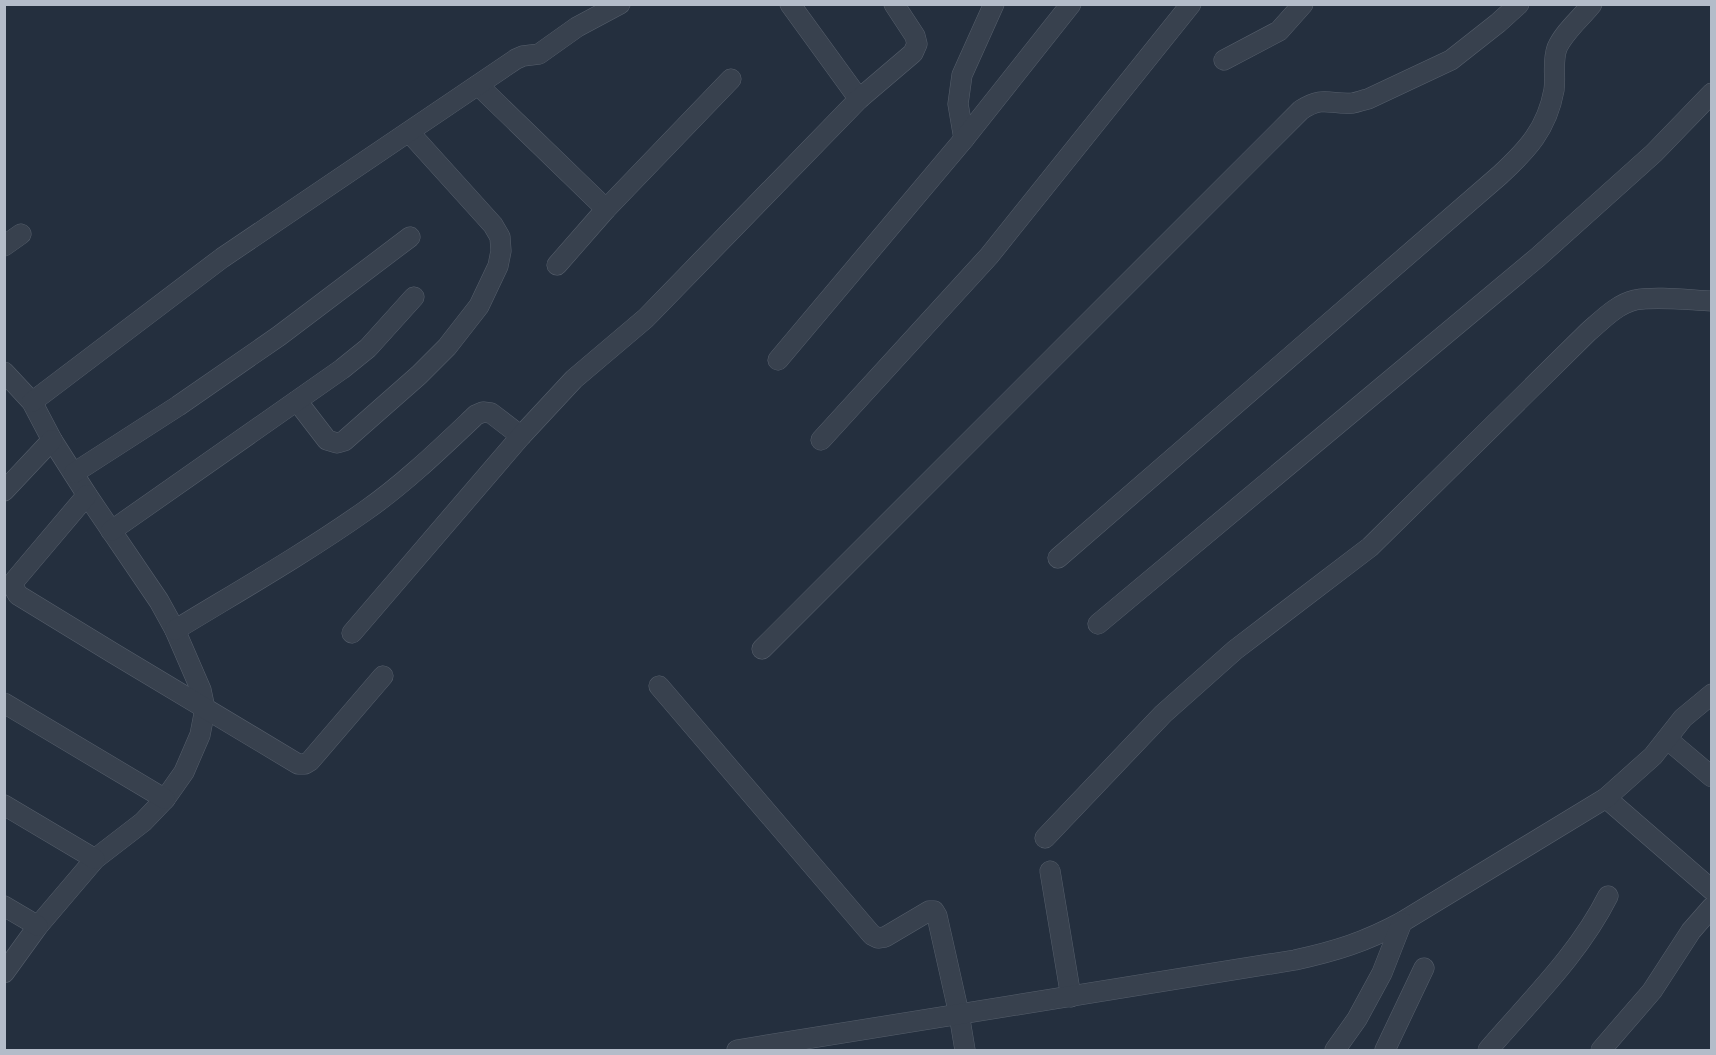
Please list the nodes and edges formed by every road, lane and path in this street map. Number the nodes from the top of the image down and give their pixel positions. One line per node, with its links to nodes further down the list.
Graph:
1 (620, 4): 12 (street)
2 (789, 4): 14 (street)
3 (994, 4): 16 (street)
4 (1071, 4): 16 (street)
5 (1191, 4): 30 (street)
6 (1303, 4): 10 (street)
7 (1519, 4): 39 (street)
8 (1592, 4): 35 (street)
9 (898, 6): 14 (street)
10 (1224, 60)
11 (731, 79): 17 (street)
12 (477, 85): 15 (street); 17 (street)
13 (1712, 93): 36 (street)
14 (859, 99): 28 (street)
15 (409, 132): 26 (street); 27 (street)
16 (964, 139): 24 (street)
17 (606, 209): 21 (street)
18 (21, 234): 20 (street)
19 (410, 237): 31 (street)
20 (4, 246)
21 (557, 264)
22 (414, 297): 26 (street)
23 (1712, 301): 50 (street)
24 (778, 360)
25 (4, 372): 27 (street)
26 (297, 401): 34 (street)
27 (32, 402): 29 (street)
28 (520, 436): 37 (street); 38 (street)
29 (52, 440): 31 (street); 32 (street)
30 (821, 440)
31 (74, 473): 33 (street)
32 (4, 491)
33 (87, 495): 34 (street); 44 (street)
34 (111, 531): 37 (street)
35 (1058, 558)
36 (1098, 624)
37 (176, 630): 44 (street)
38 (352, 633)
39 (762, 649)
40 (383, 676): 44 (street)
41 (659, 686): 62 (street)
42 (1712, 694): 45 (street)
43 (4, 703): 48 (street)
44 (205, 709): 48 (street)
45 (1667, 739): 46 (street); 47 (street)
46 (1712, 777)
47 (1605, 798): 53 (street); 57 (street)
48 (165, 799): 51 (street)
49 (4, 805): 51 (street)
50 (1045, 838)
51 (95, 860): 58 (street)
52 (1050, 871): 61 (street)
53 (1712, 890)
54 (1608, 896): 67 (street)
55 (4, 906): 58 (street)
56 (1712, 907): 68 (street)
57 (1402, 922): 61 (street); 65 (street)
58 (38, 927): 60 (street)
59 (1424, 968): 66 (street)
60 (4, 973)
61 (1071, 997): 62 (street)
62 (959, 1014): 63 (street); 64 (street)
63 (737, 1050)
64 (965, 1050)
65 (1335, 1050)
66 (1385, 1050)
67 (1488, 1050)
68 (1602, 1050)

